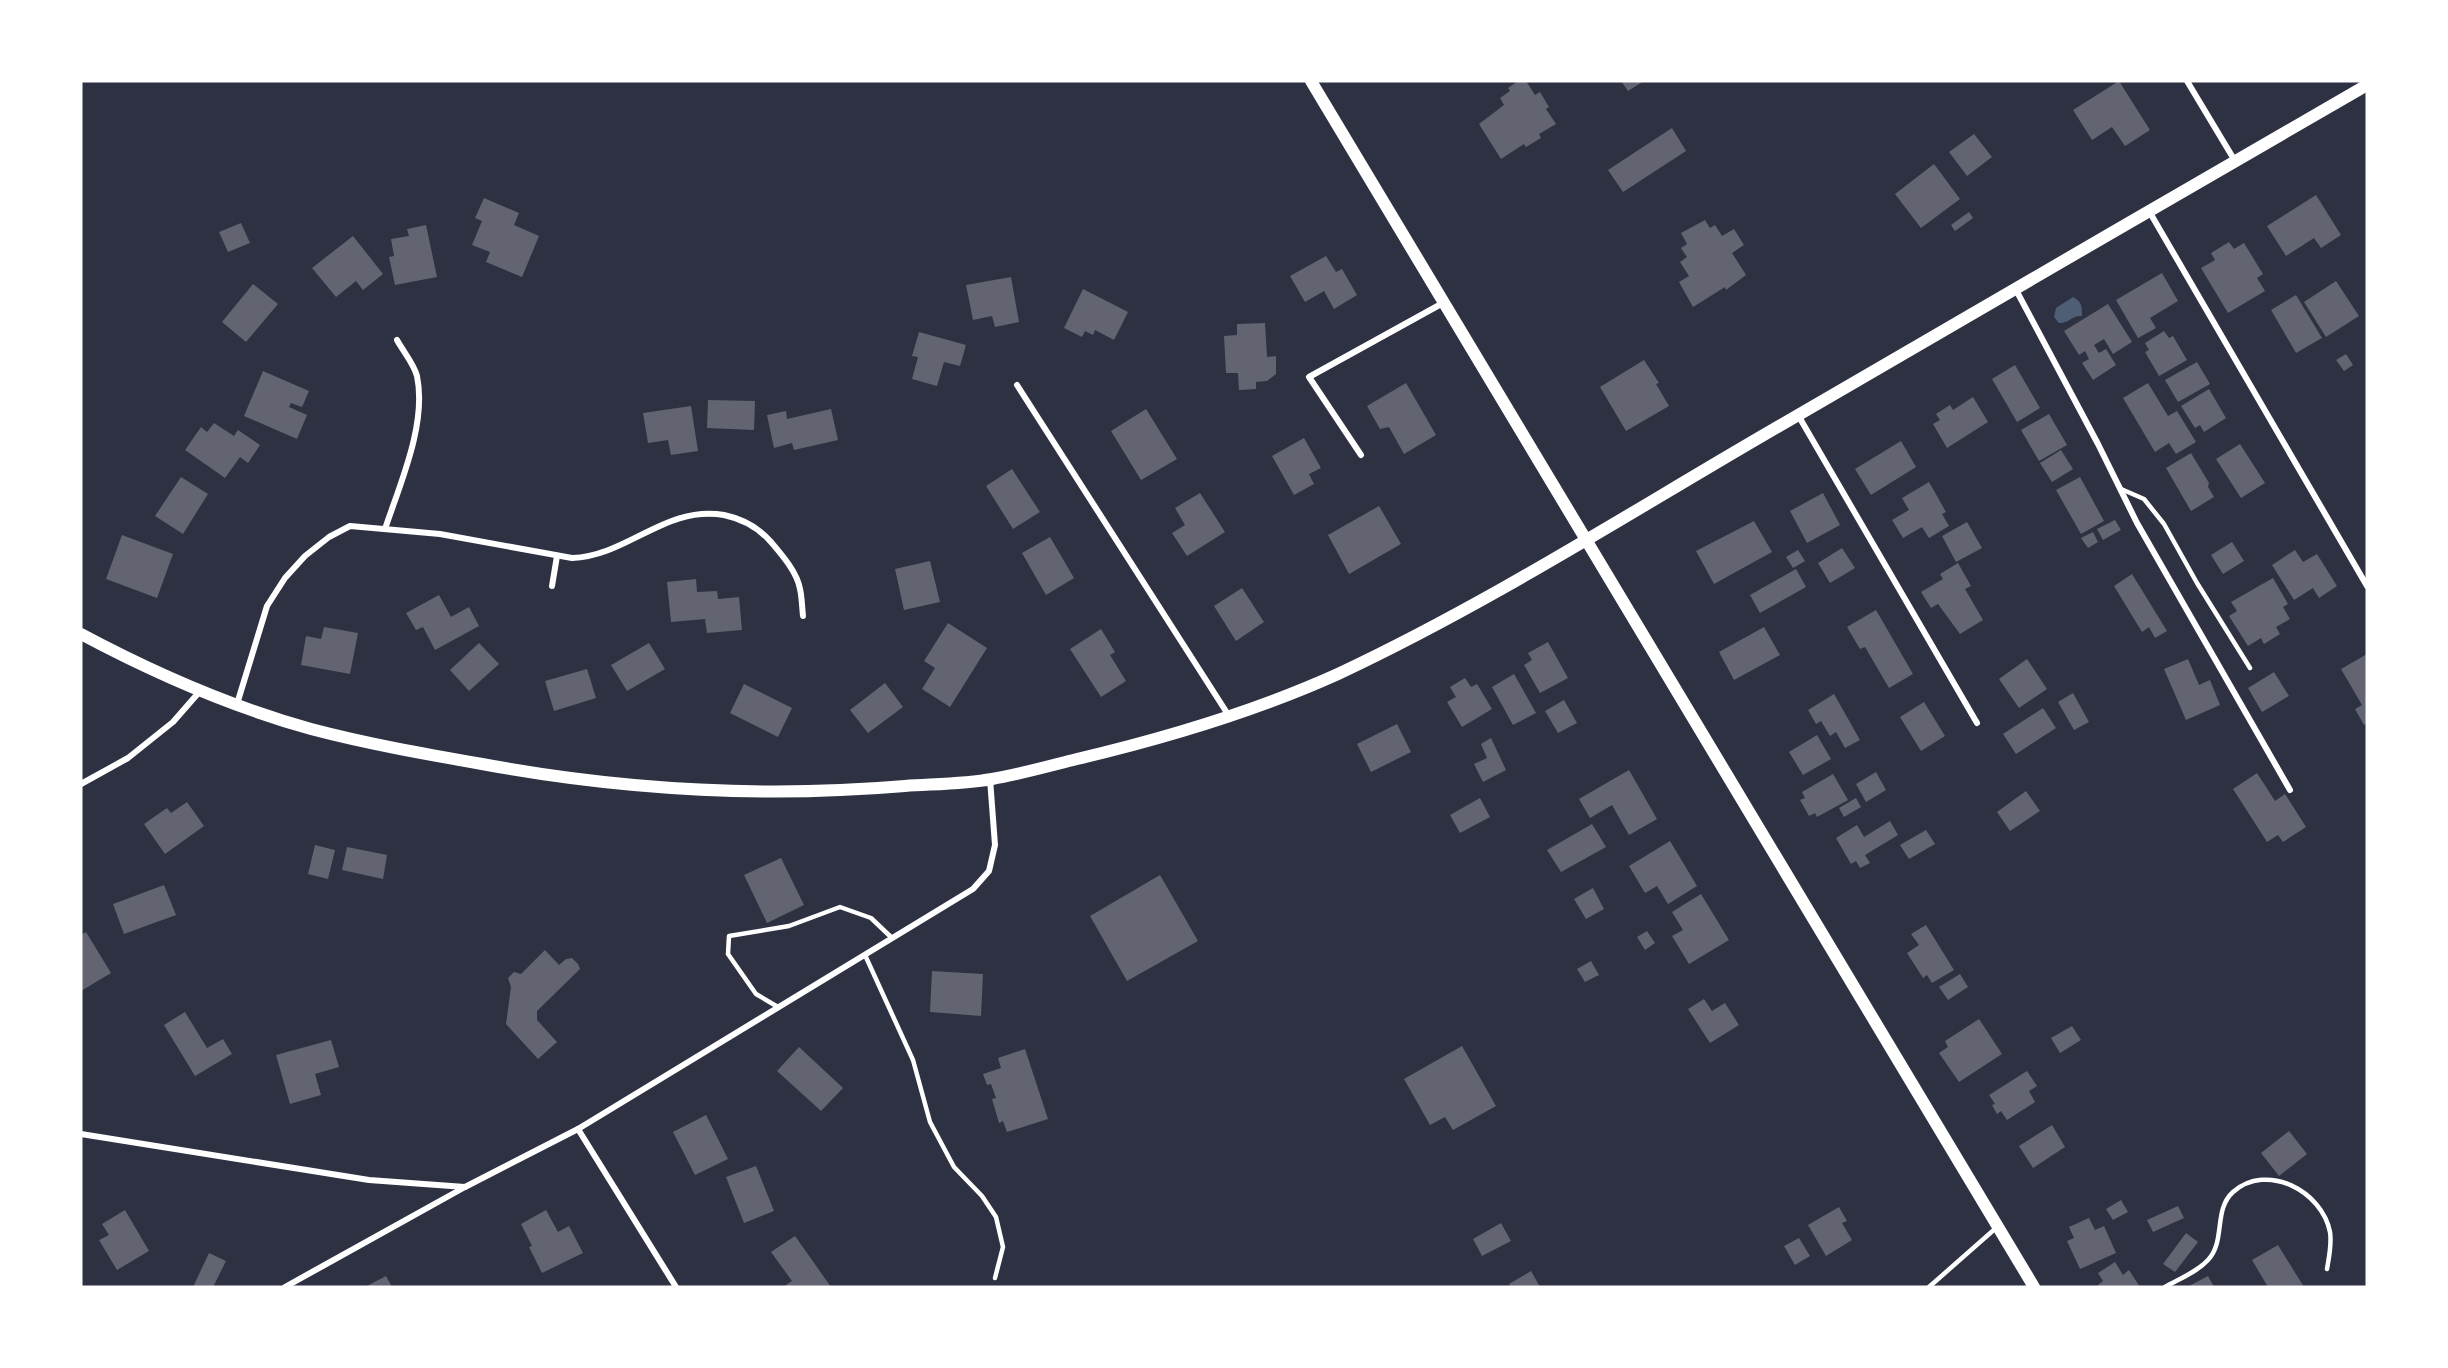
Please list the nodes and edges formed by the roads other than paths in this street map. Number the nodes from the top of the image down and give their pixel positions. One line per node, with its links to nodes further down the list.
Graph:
1 (1311, 81): 7 (main road)
2 (2187, 81): 4 (street)
3 (2367, 84): 4 (main road)
4 (2235, 161): 5 (main road)
5 (2149, 211): 6 (main road); 17 (street)
6 (2015, 288): 10 (main road); 12 (street)
7 (1443, 303): 11 (street); 14 (main road)
8 (397, 340): 13 (street)
9 (1017, 386): 23 (street)
10 (1798, 415): 14 (main road); 24 (street)
11 (1361, 455)
12 (2120, 489): 20 (lane); 27 (street)
13 (385, 529): 15 (street); 22 (street)
14 (1585, 540): 23 (main road); 34 (main road)
15 (557, 556): 16 (street); 18 (street)
16 (552, 586)
17 (2367, 586)
18 (803, 616)
19 (81, 634): 21 (main road)
20 (2250, 668)
21 (202, 690): 22 (main road); 26 (street)
22 (237, 704): 25 (main road)
23 (1229, 716): 25 (main road)
24 (1977, 723)
25 (990, 780): 28 (street)
26 (81, 784)
27 (2290, 790)
28 (892, 938): 29 (street); 30 (lane)
29 (865, 955): 30 (street); 36 (lane)
30 (778, 1007): 31 (street)
31 (578, 1129): 33 (street); 38 (street)
32 (81, 1134): 33 (street)
33 (465, 1187): 37 (street)
34 (1998, 1227): 39 (lane); 40 (main road)
35 (2327, 1269): 41 (lane)
36 (995, 1278)
37 (285, 1287)
38 (676, 1287)
39 (1929, 1287)
40 (2034, 1287)
41 (2165, 1287)

